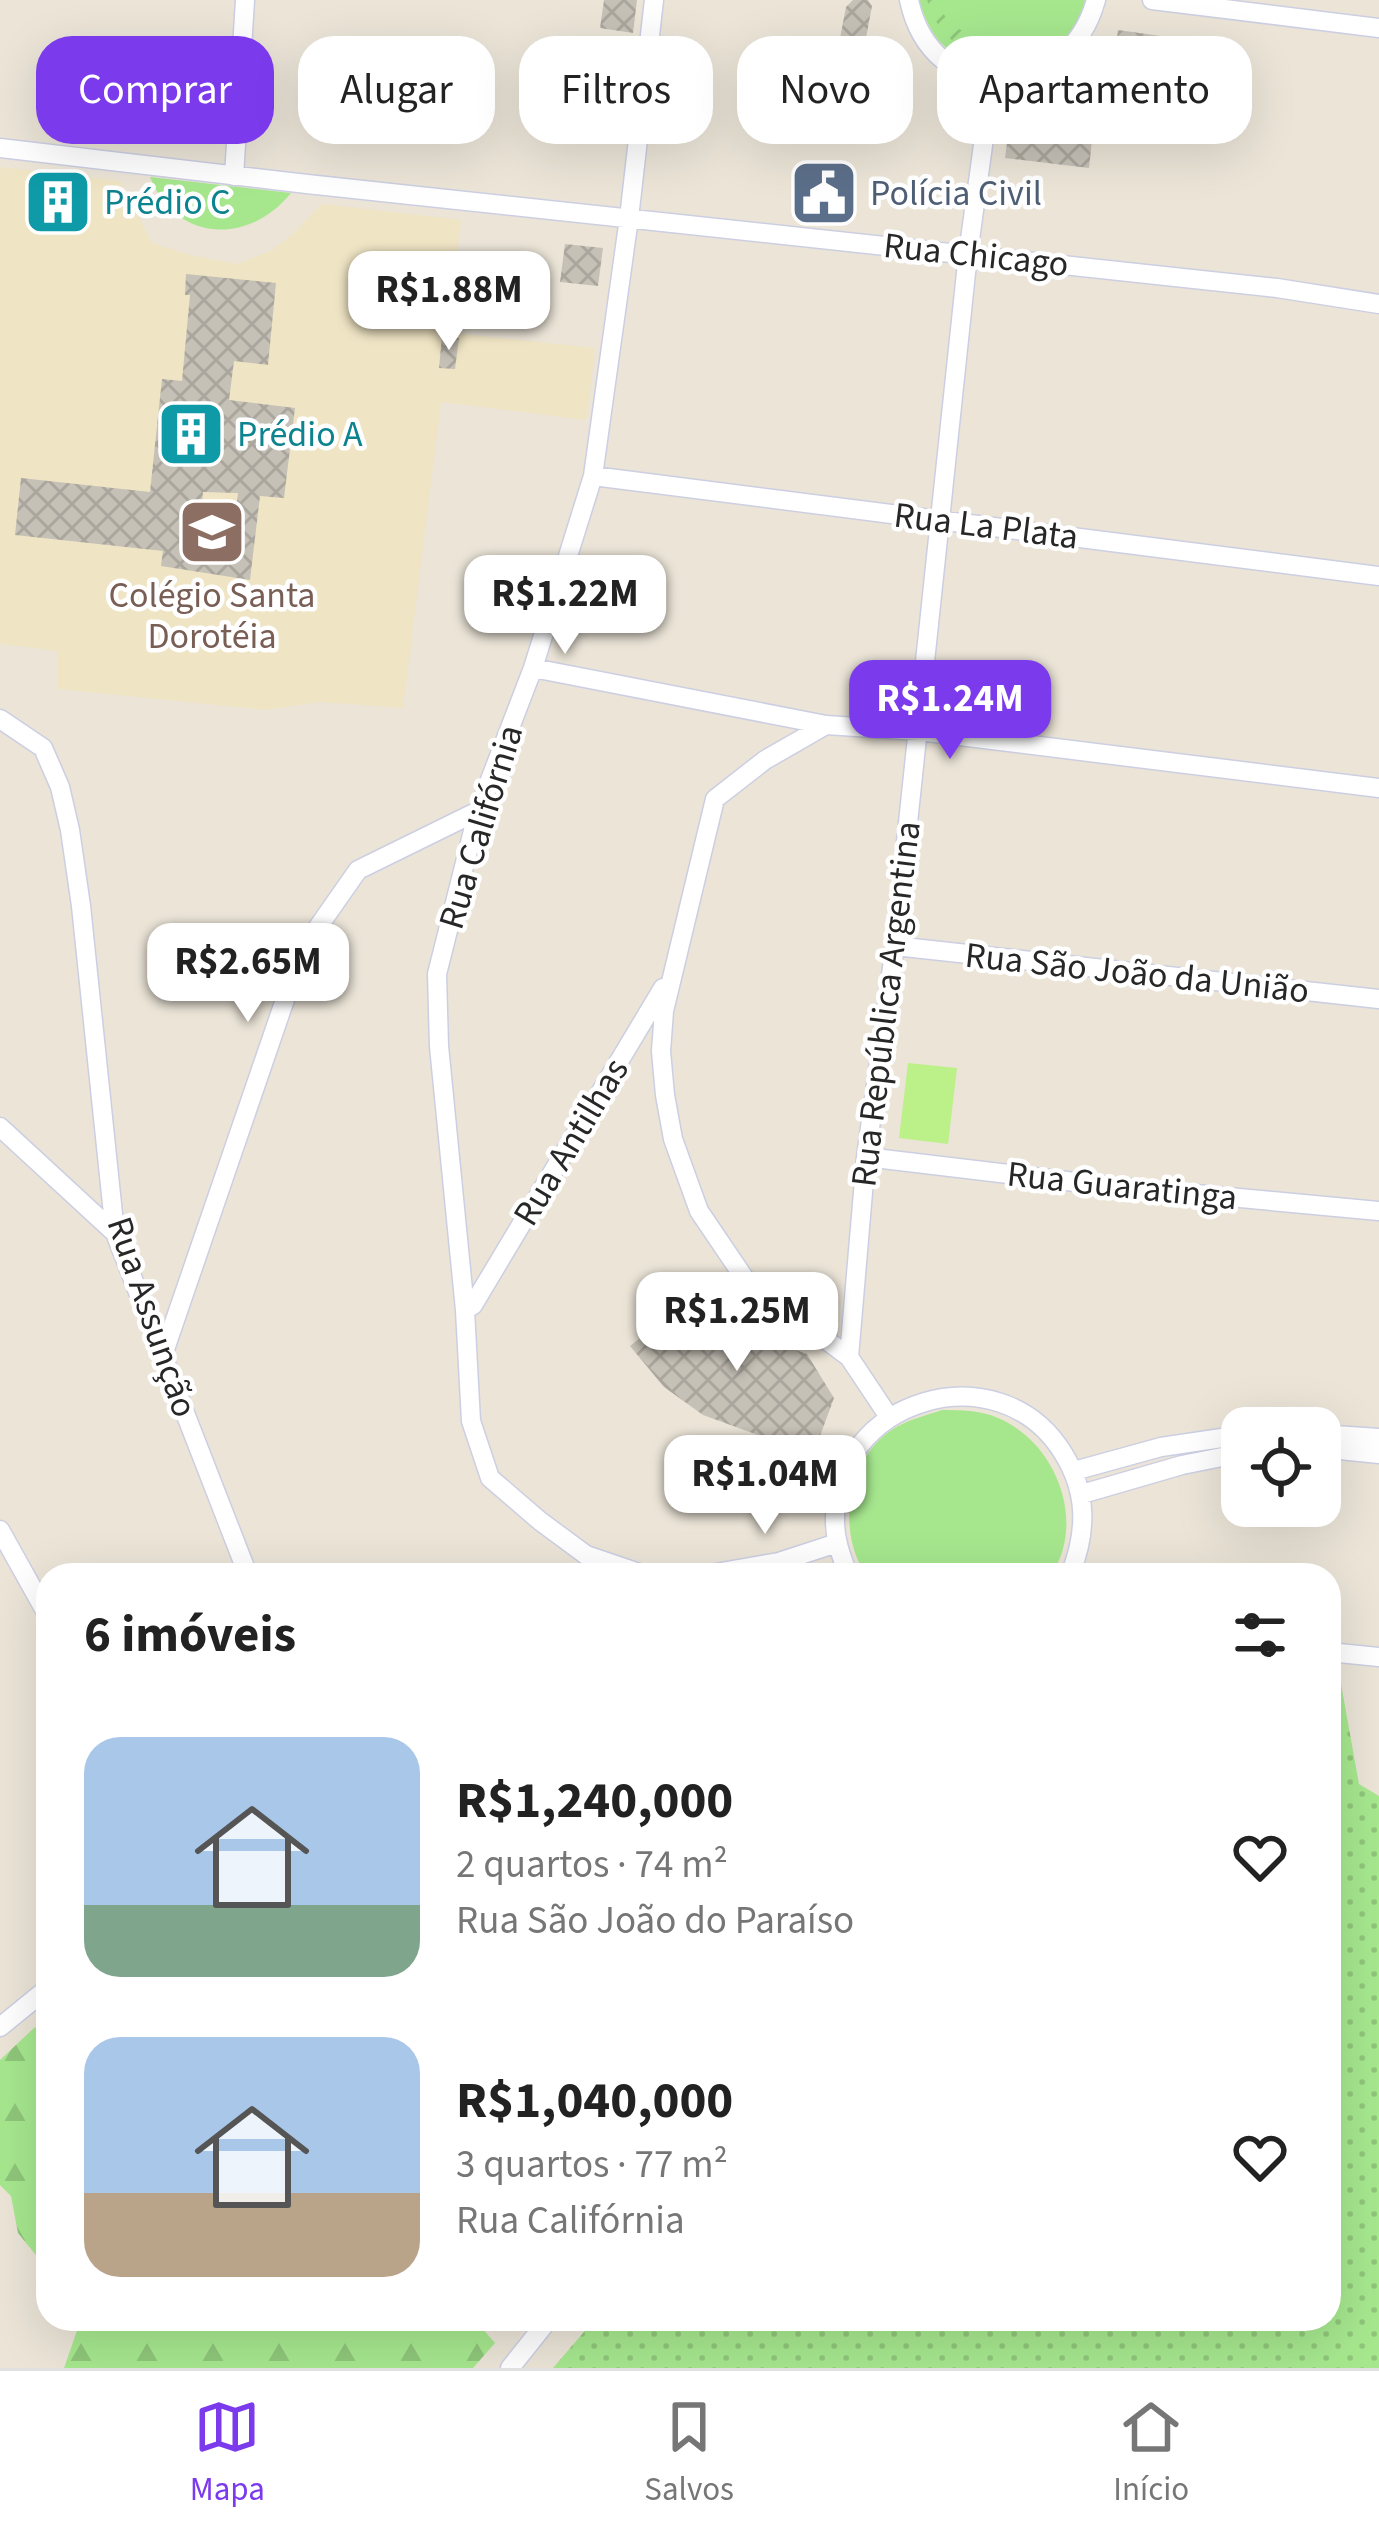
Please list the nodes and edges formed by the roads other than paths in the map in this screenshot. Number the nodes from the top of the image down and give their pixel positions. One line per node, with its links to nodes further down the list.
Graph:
1 (245, 0): 11 (street)
2 (654, 0): 12 (street, Rua Califórnia)
3 (909, 0): 8 (street)
4 (1096, 0): 7 (street)
5 (1152, 0): 6 (street)
6 (1379, 28)
7 (1082, 36)
8 (937, 55)
9 (983, 144): 13 (street, Rua República Argentina)
10 (0, 148): 11 (street, Rua Chicago)
11 (234, 176): 12 (street, Rua Chicago)
12 (629, 218): 13 (street, Rua Chicago); 15 (street, Rua Califórnia)
13 (968, 254): 14 (street, Rua Chicago); 16 (street, Rua República Argentina)
14 (1379, 304)
15 (593, 476): 16 (street, Rua La Plata); 18 (street, Rua Califórnia)
16 (939, 520): 17 (street, Rua La Plata); 21 (street, Rua República Argentina)
17 (1379, 576)
18 (533, 668): 20 (street); 23 (street, Rua Califórnia)
19 (0, 718): 30 (street, Rua Assunção)
20 (826, 725): 21 (street); 25 (street)
21 (919, 731): 22 (street); 24 (street, Rua República Argentina)
22 (1379, 788)
23 (478, 811): 31 (street, Rua Califórnia); 32 (street)
24 (895, 946): 26 (street, Rua São João da União); 28 (street, Rua República Argentina)
25 (674, 970): 31 (street, Rua Antilhas); 33 (street)
26 (1379, 999)
27 (0, 1127): 30 (street)
28 (866, 1157): 29 (street, Rua Guaratinga); 33 (street, Rua República Argentina)
29 (1379, 1211)
30 (115, 1233): 32 (street, Rua Assunção)
31 (465, 1310): 47 (street, Rua Califórnia)
32 (163, 1355): 46 (street, Rua Assunção)
33 (849, 1357): 34 (street)
34 (890, 1417): 41 (street); 44 (street)
35 (1341, 1435): 37 (street)
36 (1221, 1438): 41 (street)
37 (1379, 1438)
38 (1341, 1450): 39 (street)
39 (1379, 1454)
40 (1221, 1457): 42 (street)
41 (1074, 1471): 42 (street)
42 (1082, 1494): 50 (street)
43 (0, 1530): 51 (street)
44 (837, 1543): 48 (street); 49 (street)
45 (0, 1563): 51 (street)
46 (243, 1563)
47 (610, 1563)
48 (773, 1563)
49 (844, 1563)
50 (1075, 1563)
51 (21, 1568): 52 (street)
52 (36, 1595)
53 (1341, 1653): 54 (street)
54 (1379, 1657)
55 (36, 1998): 56 (street)
56 (0, 2027)
57 (539, 2331): 58 (street)
58 (510, 2368)

